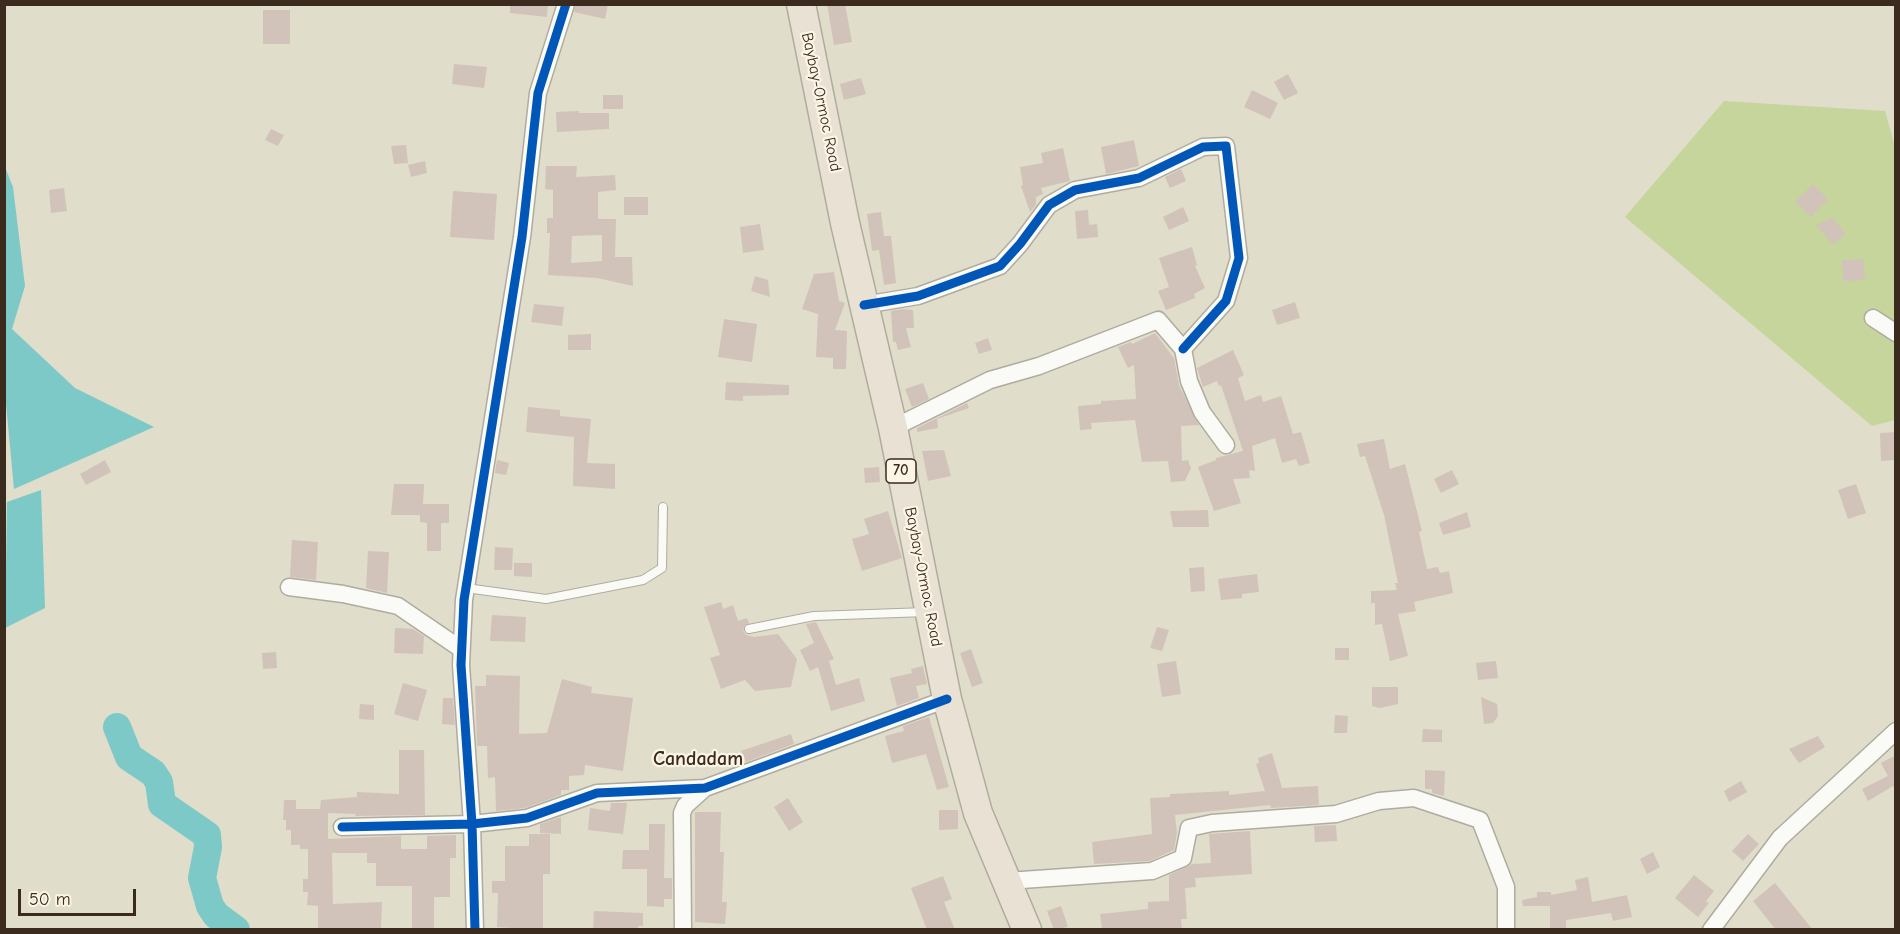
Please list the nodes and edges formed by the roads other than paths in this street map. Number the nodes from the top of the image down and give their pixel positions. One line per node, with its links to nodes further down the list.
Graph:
1 (566, 4): 11 (street)
2 (801, 4): 3 (highway, Baybay-Ormoc Road / 70)
3 (864, 305): 6 (street); 7 (highway, Baybay-Ormoc Road / 70)
4 (1873, 318): 5 (street)
5 (1896, 333)
6 (1183, 350): 7 (street); 8 (street)
7 (892, 428): 12 (highway, Baybay-Ormoc Road / 70)
8 (1226, 445)
9 (663, 507): 11 (lane)
10 (289, 587): 14 (street)
11 (466, 588): 14 (street)
12 (930, 612): 13 (lane); 15 (highway, Baybay-Ormoc Road / 70)
13 (750, 629)
14 (461, 649): 18 (street)
15 (947, 699): 17 (street); 20 (highway, Baybay-Ormoc Road / 70)
16 (1896, 731): 25 (street)
17 (705, 788): 18 (street); 22 (street)
18 (472, 824): 19 (street); 21 (street)
19 (342, 827)
20 (1007, 881): 23 (highway, Baybay-Ormoc Road / 70); 24 (street)
21 (476, 930)
22 (683, 930)
23 (1028, 930)
24 (1506, 930)
25 (1712, 930)

